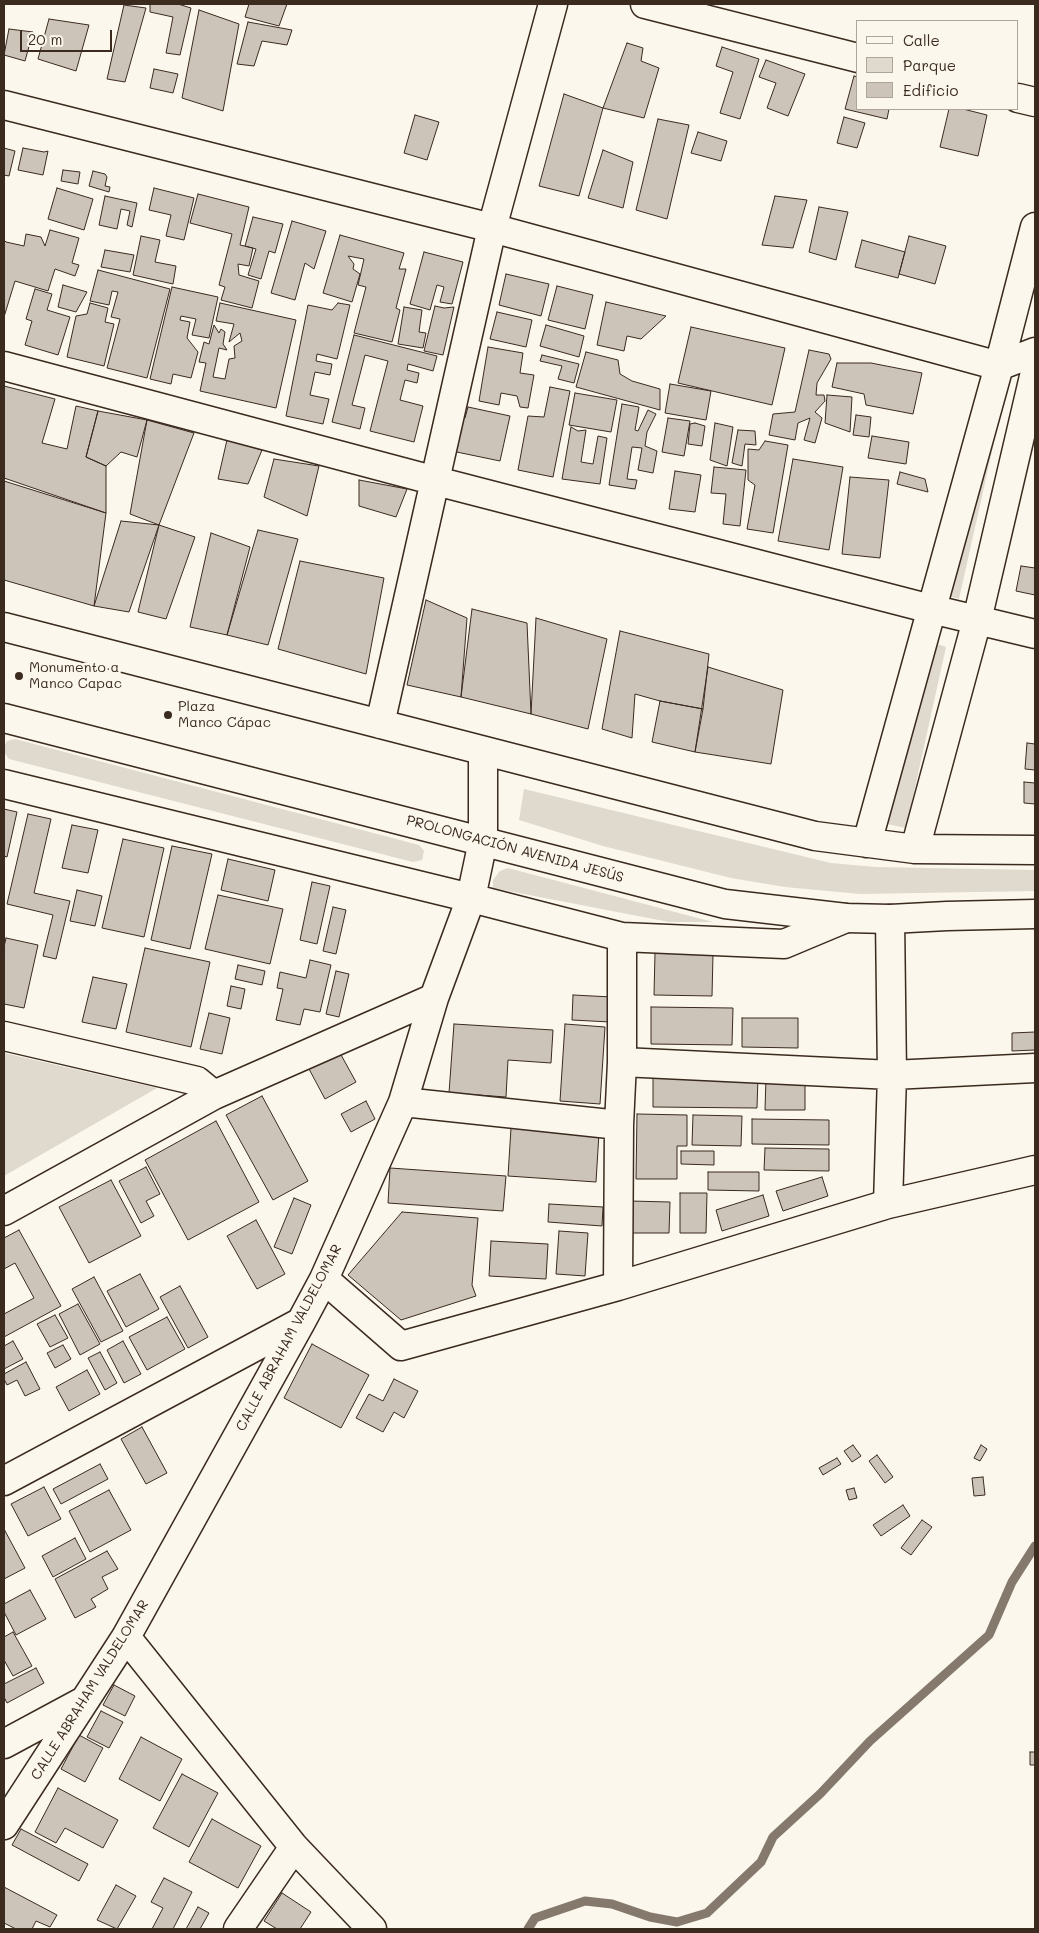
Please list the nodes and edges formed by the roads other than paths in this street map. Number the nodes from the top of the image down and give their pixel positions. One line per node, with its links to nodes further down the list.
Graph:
1 (553, 4): 8 (street)
2 (645, 4): 3 (street)
3 (856, 57)
4 (1019, 98): 5 (street)
5 (1035, 102)
6 (4, 105): 8 (street)
7 (1035, 227): 11 (street)
8 (492, 228): 11 (street); 13 (street)
9 (1035, 352): 11 (street)
10 (4, 366): 13 (street)
11 (999, 366): 12 (street); 14 (street)
12 (1033, 390): 15 (street)
13 (436, 481): 14 (street); 19 (street)
14 (931, 609): 15 (street); 23 (street)
15 (977, 620): 17 (street); 24 (street)
16 (4, 627): 19 (street)
17 (1035, 634)
18 (4, 718): 22 (street, PROLONGACIÓN AVENIDA JESÚS)
19 (380, 724): 20 (street)
20 (483, 752): 22 (street, CALLE ABRAHAM VALDELOMAR); 23 (street)
21 (4, 784): 26 (street)
22 (483, 841): 26 (street, CALLE ABRAHAM VALDELOMAR); 28 (street, PROLONGACIÓN AVENIDA JESÚS)
23 (867, 843): 24 (street)
24 (915, 849): 25 (street)
25 (1035, 850)
26 (471, 898): 30 (street); 31 (street, CALLE ABRAHAM VALDELOMAR)
27 (1035, 914): 29 (street, PROLONGACIÓN AVENIDA JESÚS)
28 (846, 918): 29 (street, PROLONGACIÓN AVENIDA JESÚS); 30 (street)
29 (890, 919): 35 (street)
30 (622, 937): 33 (street)
31 (434, 998): 36 (street); 37 (street, CALLE ABRAHAM VALDELOMAR)
32 (4, 1036): 36 (street)
33 (622, 1062): 35 (street); 38 (street)
34 (1035, 1068): 35 (street)
35 (892, 1075): 40 (street)
36 (214, 1095): 41 (street)
37 (403, 1102): 38 (street); 42 (street, CALLE ABRAHAM VALDELOMAR)
38 (619, 1125): 43 (street)
39 (1035, 1170): 40 (street)
40 (888, 1204): 43 (street)
41 (4, 1211)
42 (324, 1279): 43 (street); 44 (street, CALLE ABRAHAM VALDELOMAR)
43 (618, 1286)
44 (301, 1322): 45 (street); 46 (street, CALLE ABRAHAM VALDELOMAR)
45 (4, 1481)
46 (126, 1637): 47 (street, CALLE ABRAHAM VALDELOMAR); 50 (street)
47 (84, 1701): 48 (street); 49 (street, CALLE ABRAHAM VALDELOMAR)
48 (4, 1744)
49 (4, 1825)
50 (294, 1847): 51 (street); 52 (street)
51 (238, 1929)
52 (372, 1929)

